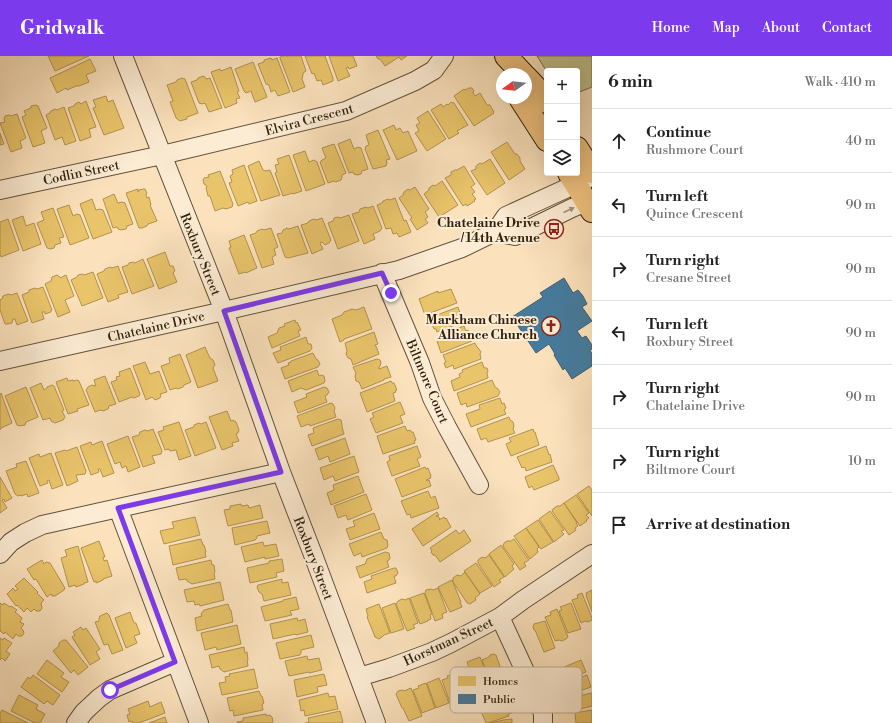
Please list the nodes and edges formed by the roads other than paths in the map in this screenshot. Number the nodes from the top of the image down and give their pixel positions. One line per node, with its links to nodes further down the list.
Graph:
1 (123, 56): 11 (street, Roxbury Street)
2 (444, 56): 11 (street, Elvira Crescent)
3 (498, 56): 5 (main road)
4 (506, 56): 6 (main road)
5 (505, 68)
6 (517, 68)
7 (532, 83): 8 (main road)
8 (544, 97)
9 (524, 104): 10 (main road)
10 (544, 135)
11 (162, 155): 14 (street, Codlin Street); 16 (street, Roxbury Street)
12 (580, 161): 13 (main road)
13 (586, 188): 15 (street, Chatelaine Drive)
14 (0, 190)
15 (382, 273): 16 (street, Chatelaine Drive); 19 (street, Biltmore Court)
16 (224, 311): 17 (street, Chatelaine Drive); 18 (street, Roxbury Street)
17 (0, 362)
18 (281, 472): 20 (street); 26 (street, Roxbury Street)
19 (479, 485)
20 (118, 508): 21 (street); 24 (street)
21 (0, 554)
22 (592, 554): 23 (street, Horstman Street)
23 (500, 618): 25 (street); 26 (street, Horstman Street)
24 (175, 662): 28 (street); 29 (street)
25 (523, 667)
26 (358, 677): 30 (street, Roxbury Street)
27 (543, 713): 31 (street)
28 (76, 723)
29 (199, 723)
30 (376, 723)
31 (543, 723)

